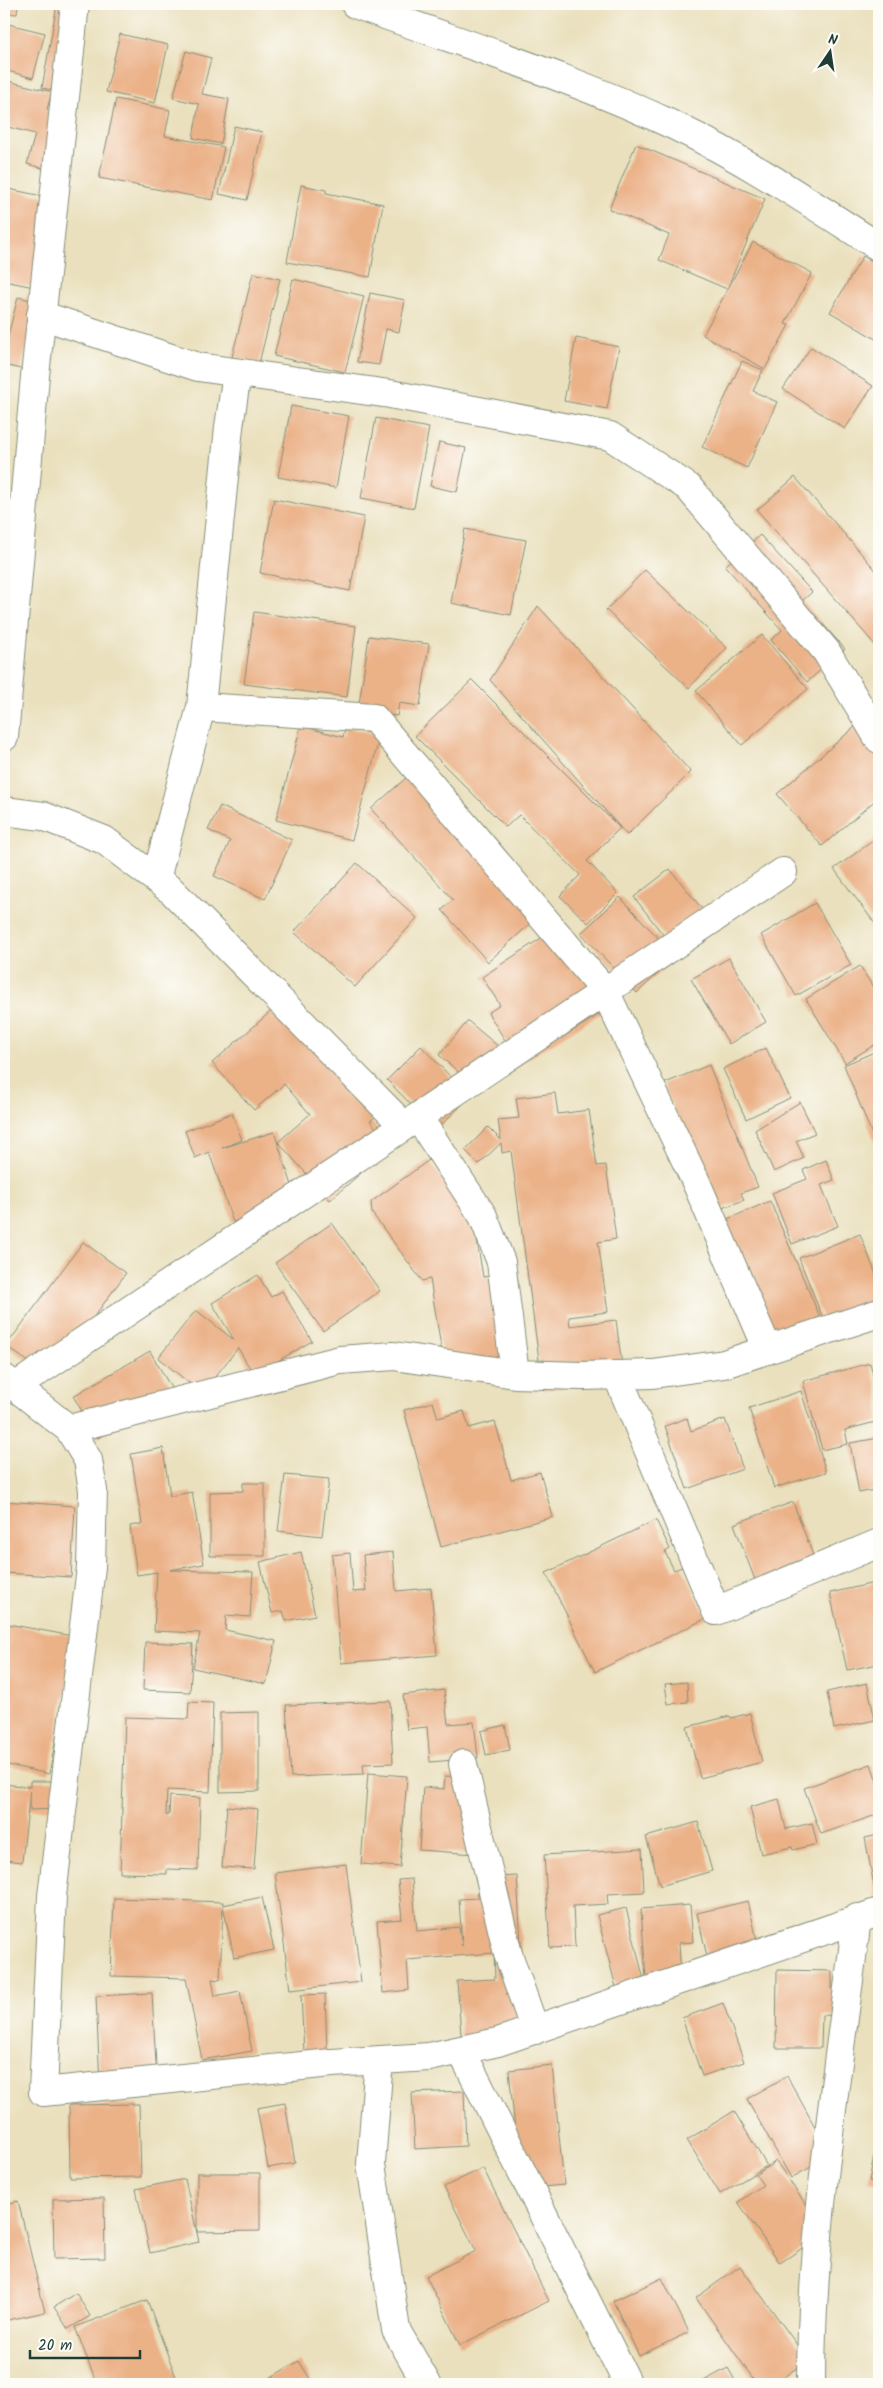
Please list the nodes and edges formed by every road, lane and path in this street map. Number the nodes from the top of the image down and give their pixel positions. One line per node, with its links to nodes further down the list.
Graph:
1 (75, 4): 4 (street)
2 (355, 4): 3 (street)
3 (879, 247)
4 (41, 315): 5 (street); 7 (street)
5 (237, 373): 6 (street); 8 (street)
6 (201, 707): 11 (street); 12 (street)
7 (4, 736)
8 (879, 739)
9 (4, 811): 11 (street)
10 (783, 872): 12 (street)
11 (156, 879): 13 (street)
12 (605, 991): 13 (street); 15 (street)
13 (411, 1121): 16 (street); 18 (street)
14 (879, 1313): 15 (street)
15 (768, 1350): 17 (street)
16 (515, 1374): 17 (street); 19 (street)
17 (616, 1376): 20 (street)
18 (10, 1382): 19 (street)
19 (69, 1429): 25 (street)
20 (879, 1543)
21 (463, 1764): 23 (street)
22 (868, 1915): 23 (street); 28 (street)
23 (535, 2030): 24 (street)
24 (461, 2050): 25 (street); 27 (street)
25 (379, 2060): 26 (street)
26 (427, 2384)
27 (628, 2384)
28 (811, 2384)

